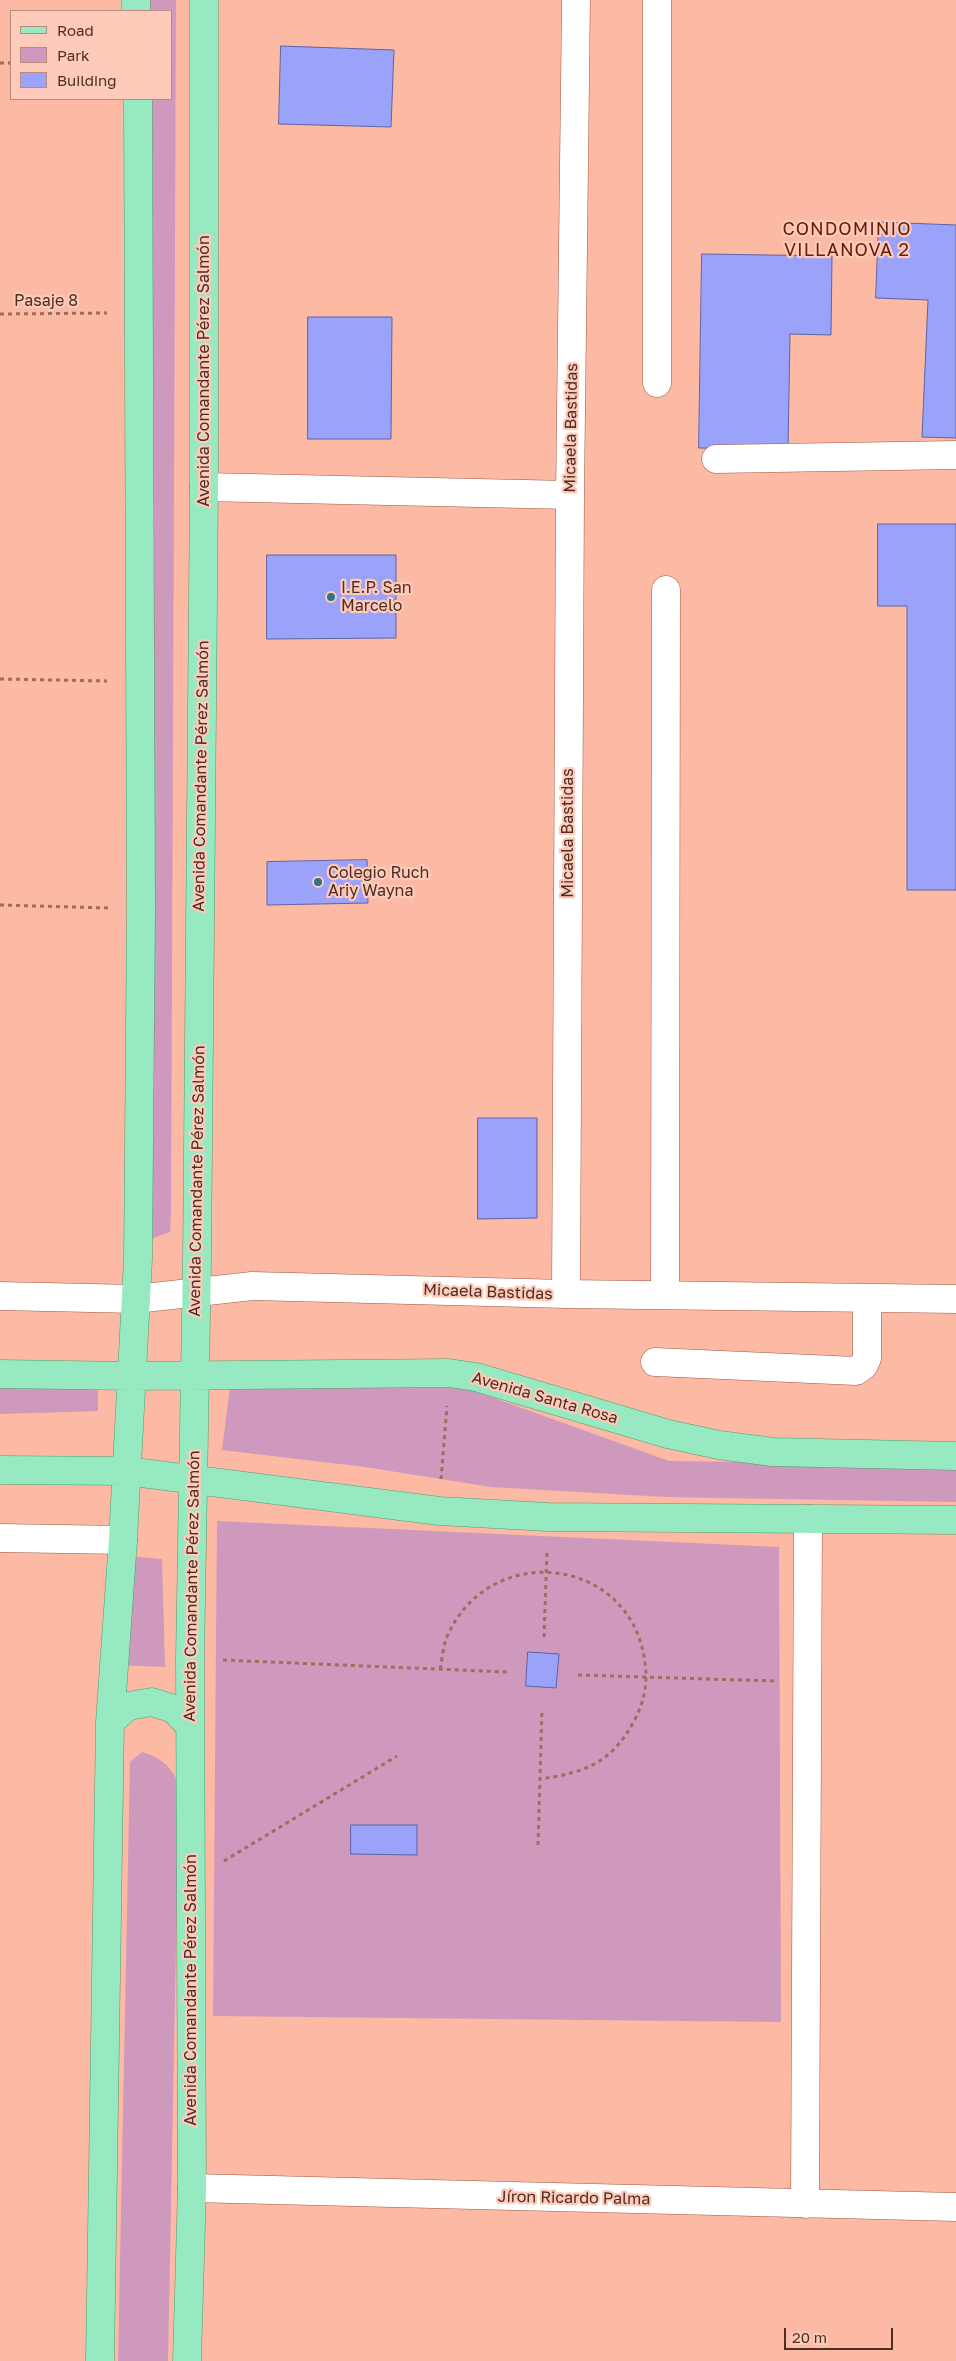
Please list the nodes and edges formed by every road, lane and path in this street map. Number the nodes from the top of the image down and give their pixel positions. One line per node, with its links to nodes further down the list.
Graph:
1 (204, 0): 10 (main road, Avenida Comandante Pérez Salmón)
2 (576, 0): 11 (street, Micaela Bastidas)
3 (657, 0): 7 (street)
4 (138, 100): 22 (main road)
5 (93, 313): 6 (path, Pasaje 8)
6 (0, 314)
7 (657, 384)
8 (956, 455): 9 (street)
9 (716, 458)
10 (204, 486): 11 (street); 17 (main road, Avenida Comandante Pérez Salmón)
11 (570, 495): 18 (street, Micaela Bastidas)
12 (666, 590): 19 (street)
13 (0, 679): 14 (path)
14 (85, 680)
15 (0, 905): 16 (path)
16 (82, 906)
17 (195, 1292): 18 (street, Micaela Bastidas); 22 (street); 27 (main road, Avenida Comandante Pérez Salmón)
18 (566, 1294): 19 (street)
19 (665, 1295): 21 (street)
20 (0, 1296): 22 (street)
21 (867, 1298): 23 (street); 24 (street)
22 (136, 1299): 28 (main road)
23 (956, 1299)
24 (655, 1362)
25 (449, 1372): 27 (main road, Avenida Santa Rosa); 29 (main road, Avenida Santa Rosa); 33 (path)
26 (0, 1374): 28 (main road, Avenida Santa Rosa)
27 (195, 1375): 28 (main road, Avenida Santa Rosa); 32 (main road, Avenida Comandante Pérez Salmón)
28 (132, 1376): 31 (main road)
29 (956, 1456)
30 (0, 1470): 31 (main road)
31 (126, 1472): 32 (main road); 38 (main road)
32 (194, 1480): 33 (main road); 41 (main road, Avenida Comandante Pérez Salmón)
33 (439, 1511): 34 (main road)
34 (548, 1517): 35 (main road); 39 (path)
35 (808, 1519): 36 (main road); 46 (street)
36 (956, 1520)
37 (0, 1538): 38 (street)
38 (123, 1540): 48 (main road)
39 (546, 1571): 40 (path); 42 (path); 45 (path)
40 (544, 1637)
41 (190, 1658): 42 (path); 49 (main road, Avenida Comandante Pérez Salmón)
42 (440, 1669): 43 (path)
43 (507, 1672)
44 (578, 1675): 45 (path)
45 (647, 1677): 46 (path); 51 (path)
46 (807, 1682): 55 (street)
47 (542, 1709): 51 (path)
48 (110, 1722): 49 (main road); 57 (main road)
49 (190, 1726): 53 (main road, Avenida Comandante Pérez Salmón)
50 (397, 1756): 53 (path)
51 (540, 1779): 52 (path)
52 (538, 1845)
53 (190, 1883): 54 (main road, Avenida Comandante Pérez Salmón)
54 (192, 2188): 55 (street, Jíron Ricardo Palma); 58 (main road, Avenida Comandante Pérez Salmón)
55 (805, 2204): 56 (street, Jíron Ricardo Palma)
56 (956, 2208)
57 (100, 2361)
58 (187, 2361)

